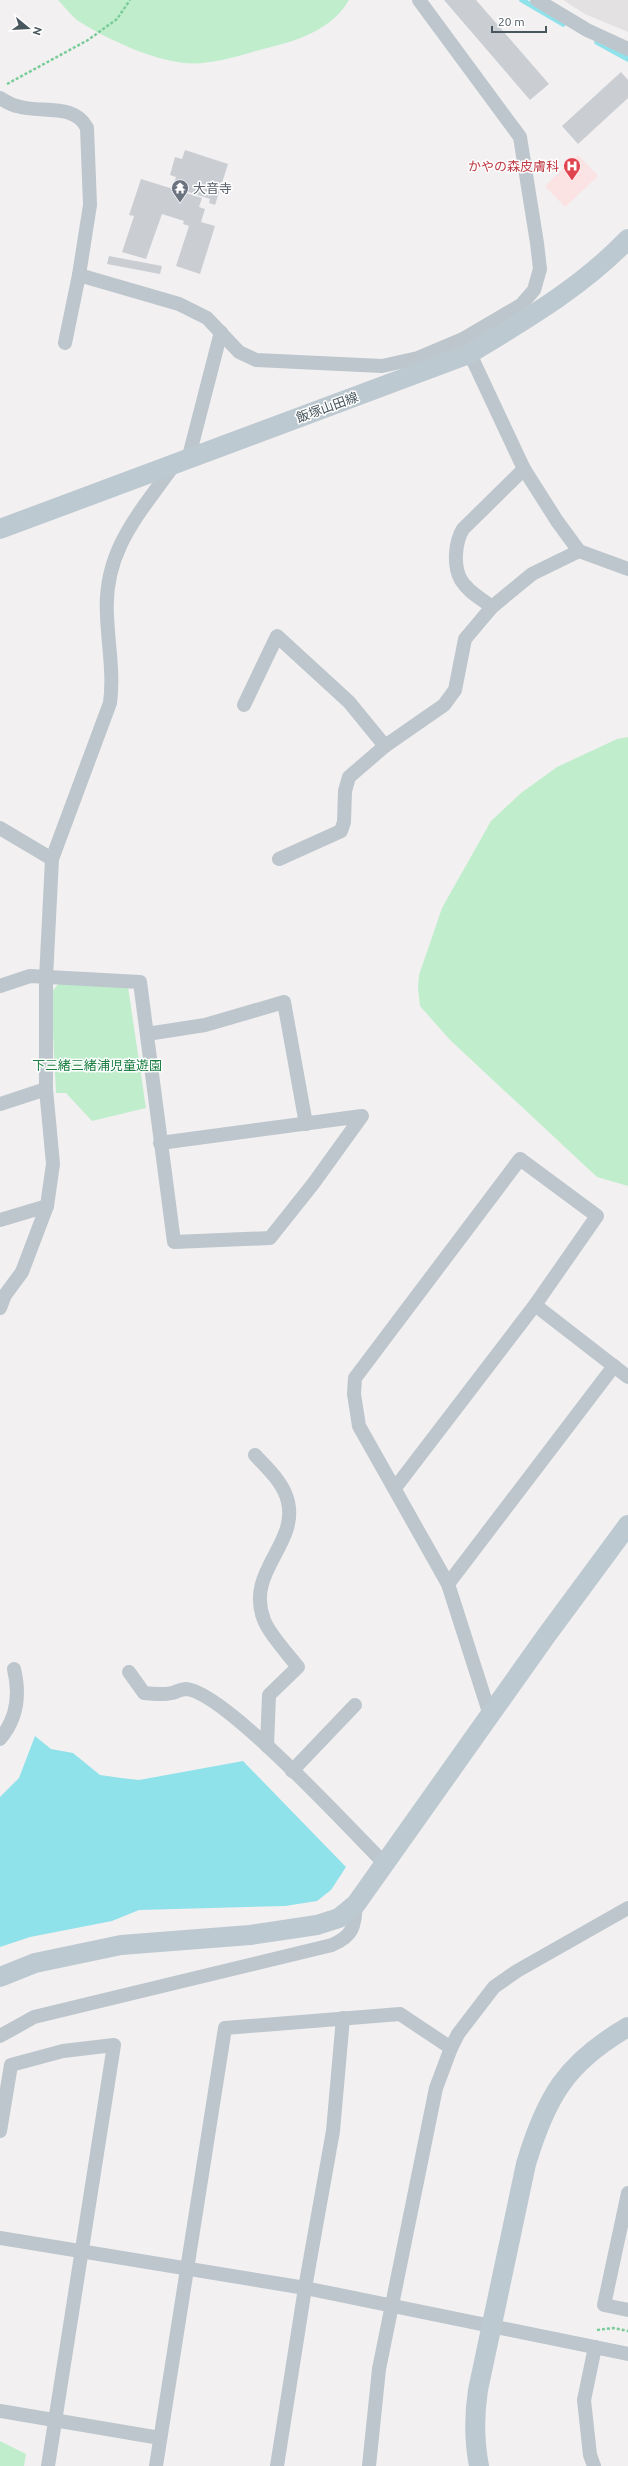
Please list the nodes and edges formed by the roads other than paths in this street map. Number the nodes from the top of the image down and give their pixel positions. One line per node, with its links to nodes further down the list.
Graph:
1 (418, 0): 9 (street)
2 (537, 0): 3 (street)
3 (628, 49)
4 (0, 98): 6 (street)
5 (628, 239): 9 (street, 飯塚山田線)
6 (80, 275): 7 (street); 8 (street)
7 (221, 332): 9 (street); 10 (street)
8 (65, 343)
9 (466, 347): 10 (street, 飯塚山田線); 11 (street)
10 (181, 463): 12 (street, 飯塚山田線); 19 (street)
11 (524, 469): 13 (street); 15 (street)
12 (0, 529)
13 (579, 551): 14 (street); 15 (street)
14 (628, 569)
15 (492, 606): 17 (street)
16 (244, 705): 17 (street)
17 (385, 746): 20 (street)
18 (0, 828): 19 (street)
19 (52, 859): 21 (street)
20 (279, 859)
21 (46, 978): 22 (street); 23 (street); 24 (street)
22 (0, 986)
23 (146, 1034): 26 (street); 27 (street)
24 (46, 1089): 25 (street); 28 (street)
25 (0, 1104)
26 (306, 1124): 27 (street); 27 (street)
27 (160, 1143)
28 (47, 1206): 29 (street); 31 (street)
29 (0, 1220)
30 (535, 1304): 32 (street); 35 (street); 35 (street)
31 (0, 1308)
32 (614, 1366): 33 (street); 37 (street)
33 (628, 1377)
34 (255, 1455): 43 (street)
35 (395, 1488): 37 (street)
36 (628, 1525): 41 (street)
37 (448, 1584): 41 (street)
38 (14, 1669): 42 (street)
39 (129, 1672): 43 (street)
40 (356, 1705): 44 (street)
41 (490, 1716): 45 (street)
42 (0, 1739)
43 (267, 1746): 44 (street)
44 (292, 1771): 45 (street)
45 (385, 1864): 46 (street)
46 (356, 1904): 48 (street); 51 (street)
47 (628, 1908): 52 (street)
48 (0, 1977)
49 (343, 2018): 52 (street); 57 (street); 58 (street)
50 (628, 2027): 61 (street)
51 (0, 2036)
52 (451, 2048): 59 (street)
53 (0, 2131): 56 (street)
54 (628, 2192): 60 (street)
55 (0, 2238): 56 (street)
56 (83, 2252): 57 (street); 65 (street)
57 (188, 2268): 58 (street); 66 (street)
58 (305, 2288): 59 (street); 69 (street)
59 (392, 2304): 61 (street); 70 (street)
60 (628, 2310)
61 (492, 2325): 62 (street); 71 (street)
62 (595, 2348): 63 (street); 72 (street)
63 (628, 2354)
64 (0, 2412): 65 (street)
65 (54, 2421): 66 (street); 67 (street)
66 (160, 2438): 68 (street)
67 (48, 2466)
68 (156, 2466)
69 (277, 2466)
70 (369, 2466)
71 (479, 2466)
72 (594, 2466)

